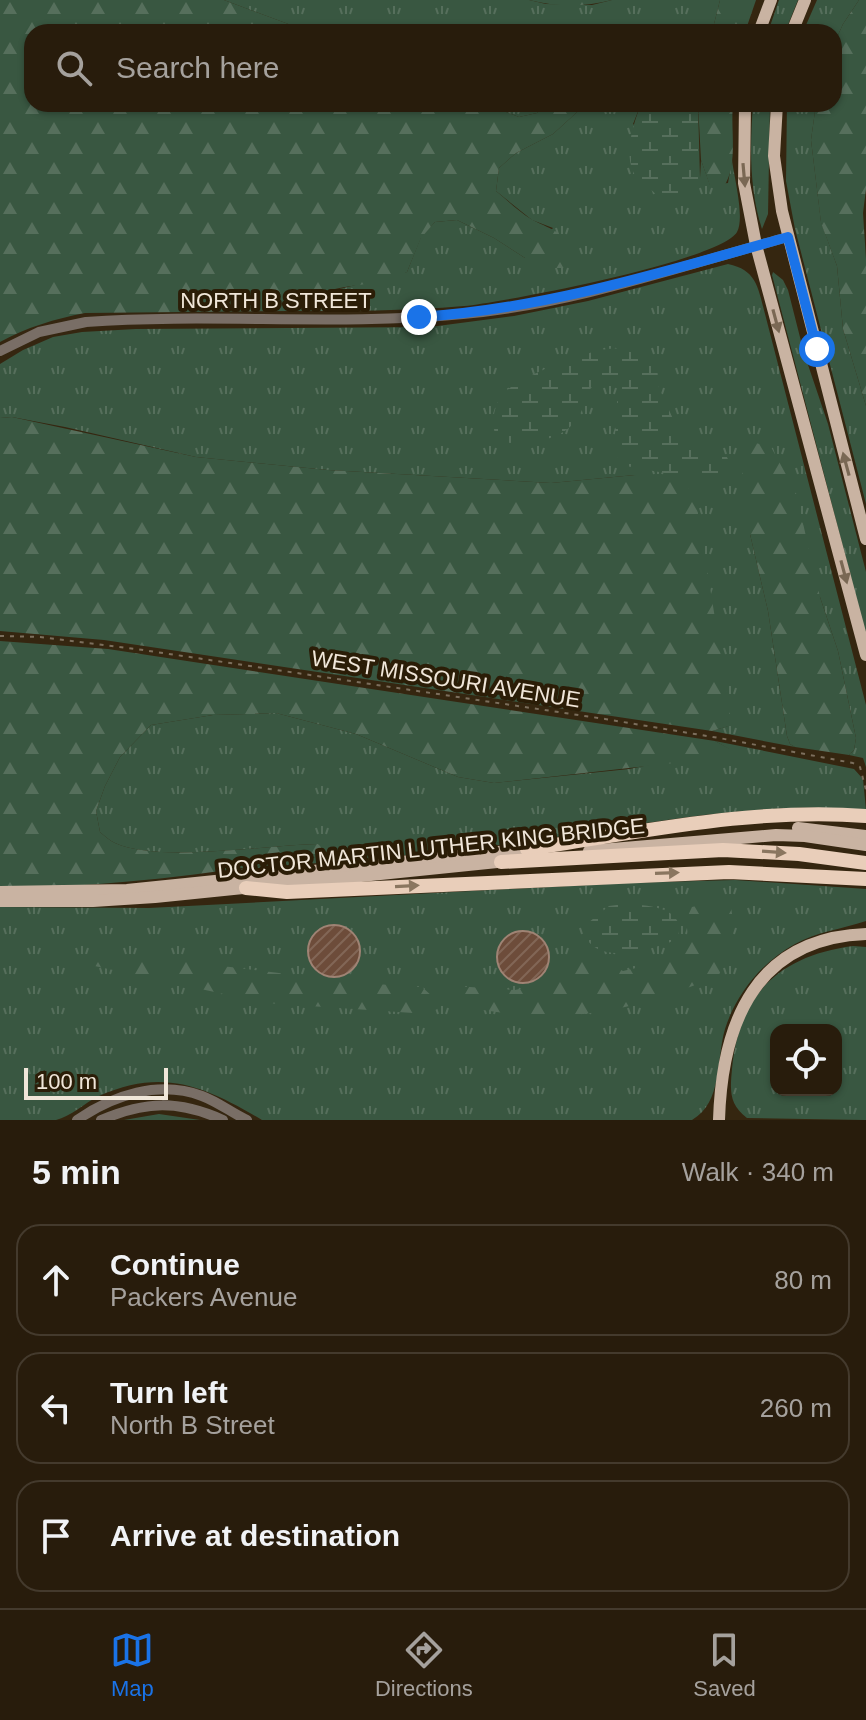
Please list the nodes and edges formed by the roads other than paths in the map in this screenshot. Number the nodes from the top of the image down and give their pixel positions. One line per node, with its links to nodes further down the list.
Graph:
1 (771, 0): 3 (main road)
2 (805, 0): 4 (main road)
3 (762, 24)
4 (795, 24)
5 (745, 112): 8 (main road, one-way to 8)
6 (777, 112): 7 (main road)
7 (788, 237): 8 (street, NORTH B STREET); 10 (main road, one-way to 7)
8 (756, 245): 9 (street, NORTH B STREET); 11 (main road, one-way to 11)
9 (0, 351)
10 (866, 539)
11 (866, 655)
12 (866, 816): 16 (highway)
13 (838, 836): 14 (main road, DOCTOR MARTIN LUTHER KING BRIDGE); 15 (main road, DOCTOR MARTIN LUTHER KING BRIDGE); 16 (main road, DOCTOR MARTIN LUTHER KING BRIDGE); 17 (main road, DOCTOR MARTIN LUTHER KING BRIDGE)
14 (866, 836)
15 (866, 845)
16 (527, 849): 22 (main road, DOCTOR MARTIN LUTHER KING BRIDGE)
17 (501, 862): 18 (highway, one-way to 18); 20 (main road, DOCTOR MARTIN LUTHER KING BRIDGE)
18 (866, 863)
19 (866, 879): 20 (highway, one-way to 19)
20 (246, 888): 22 (main road, DOCTOR MARTIN LUTHER KING BRIDGE)
21 (0, 892): 22 (main road, DOCTOR MARTIN LUTHER KING BRIDGE)
22 (70, 896): 23 (main road, DOCTOR MARTIN LUTHER KING BRIDGE)
23 (0, 901)
24 (862, 932): 29 (main road)
25 (245, 1119): 26 (street)
26 (77, 1120)
27 (101, 1120): 28 (street)
28 (223, 1120)
29 (719, 1120)

